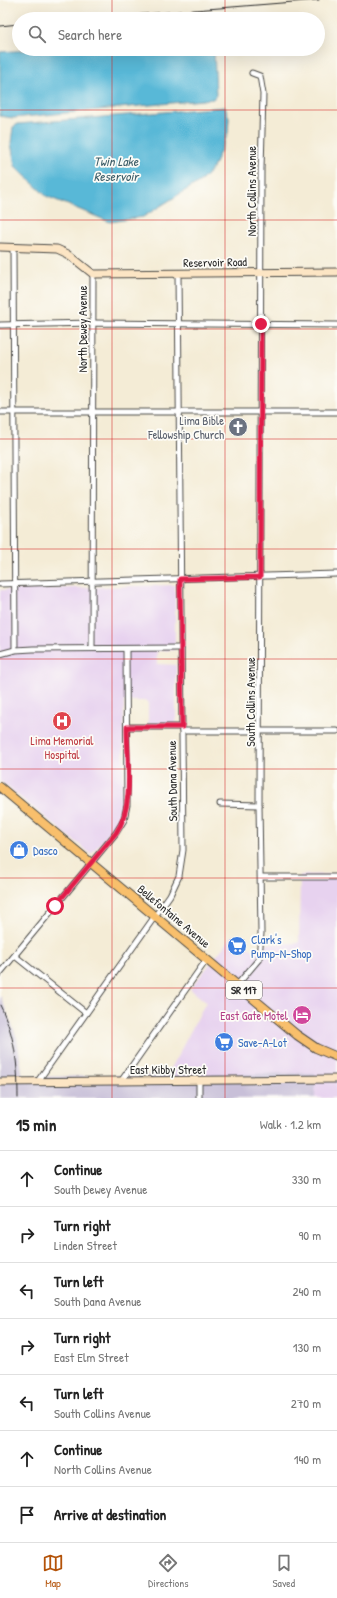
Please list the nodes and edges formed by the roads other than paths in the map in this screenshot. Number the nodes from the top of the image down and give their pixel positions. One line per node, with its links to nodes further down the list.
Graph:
1 (252, 73): 4 (street, North Collins Avenue)
2 (0, 247): 3 (street, North Dewey Avenue)
3 (13, 248): 6 (street, North Dewey Avenue); 12 (street)
4 (261, 272): 5 (street, Reservoir Road); 7 (street, Reservoir Road); 10 (street, North Collins Avenue)
5 (337, 272)
6 (93, 274): 7 (street, Reservoir Road); 8 (street, North Dewey Avenue)
7 (178, 274): 9 (street, South Dana Avenue)
8 (93, 324): 9 (street); 12 (street); 16 (street, North Dewey Avenue)
9 (178, 324): 10 (street); 17 (street, South Dana Avenue)
10 (261, 324): 13 (street); 18 (street, North Collins Avenue)
11 (0, 325): 12 (street)
12 (14, 325): 15 (street)
13 (337, 325)
14 (0, 412): 15 (street)
15 (14, 412): 16 (street); 25 (street)
16 (93, 412): 17 (street); 23 (street, North Dewey Avenue)
17 (179, 412): 18 (street); 22 (street, South Dana Avenue)
18 (261, 412): 19 (street); 21 (street, South Collins Avenue)
19 (337, 412)
20 (337, 574): 21 (street)
21 (260, 577): 22 (street); 33 (street, South Collins Avenue)
22 (180, 579): 23 (street); 27 (street, South Dana Avenue)
23 (92, 582): 25 (street); 26 (street, North Dewey Avenue)
24 (0, 584): 25 (street)
25 (15, 584): 29 (street)
26 (92, 648): 28 (street); 29 (street)
27 (181, 648): 28 (street); 32 (street, South Dana Avenue)
28 (126, 649): 31 (street)
29 (15, 650): 30 (street)
30 (0, 654)
31 (127, 727): 32 (street); 38 (street)
32 (182, 729): 33 (street); 41 (street, South Dana Avenue)
33 (260, 731): 34 (street); 37 (street, South Collins Avenue)
34 (337, 731)
35 (0, 788): 38 (main road, Bellefontaine Avenue / SR 117)
36 (220, 804): 37 (street)
37 (259, 805): 39 (street, South Collins Avenue)
38 (90, 863): 41 (main road, Bellefontaine Avenue / SR 117); 42 (street)
39 (261, 877): 40 (street); 45 (street, South Collins Avenue)
40 (337, 877)
41 (155, 915): 43 (main road, Bellefontaine Avenue / SR 117); 46 (street, South Dana Avenue)
42 (15, 956): 44 (street); 46 (street)
43 (207, 959): 45 (main road, Bellefontaine Avenue / SR 117); 49 (street)
44 (0, 974)
45 (238, 984): 47 (main road, Bellefontaine Avenue / SR 117)
46 (86, 1013): 51 (street, South Dana Avenue)
47 (337, 1057)
48 (337, 1079): 50 (street, East Kibby Street)
49 (122, 1080): 50 (street, East Kibby Street); 51 (street, East Kibby Street)
50 (199, 1080): 53 (street)
51 (38, 1081): 52 (street, East Kibby Street)
52 (0, 1082)
53 (199, 1098)

